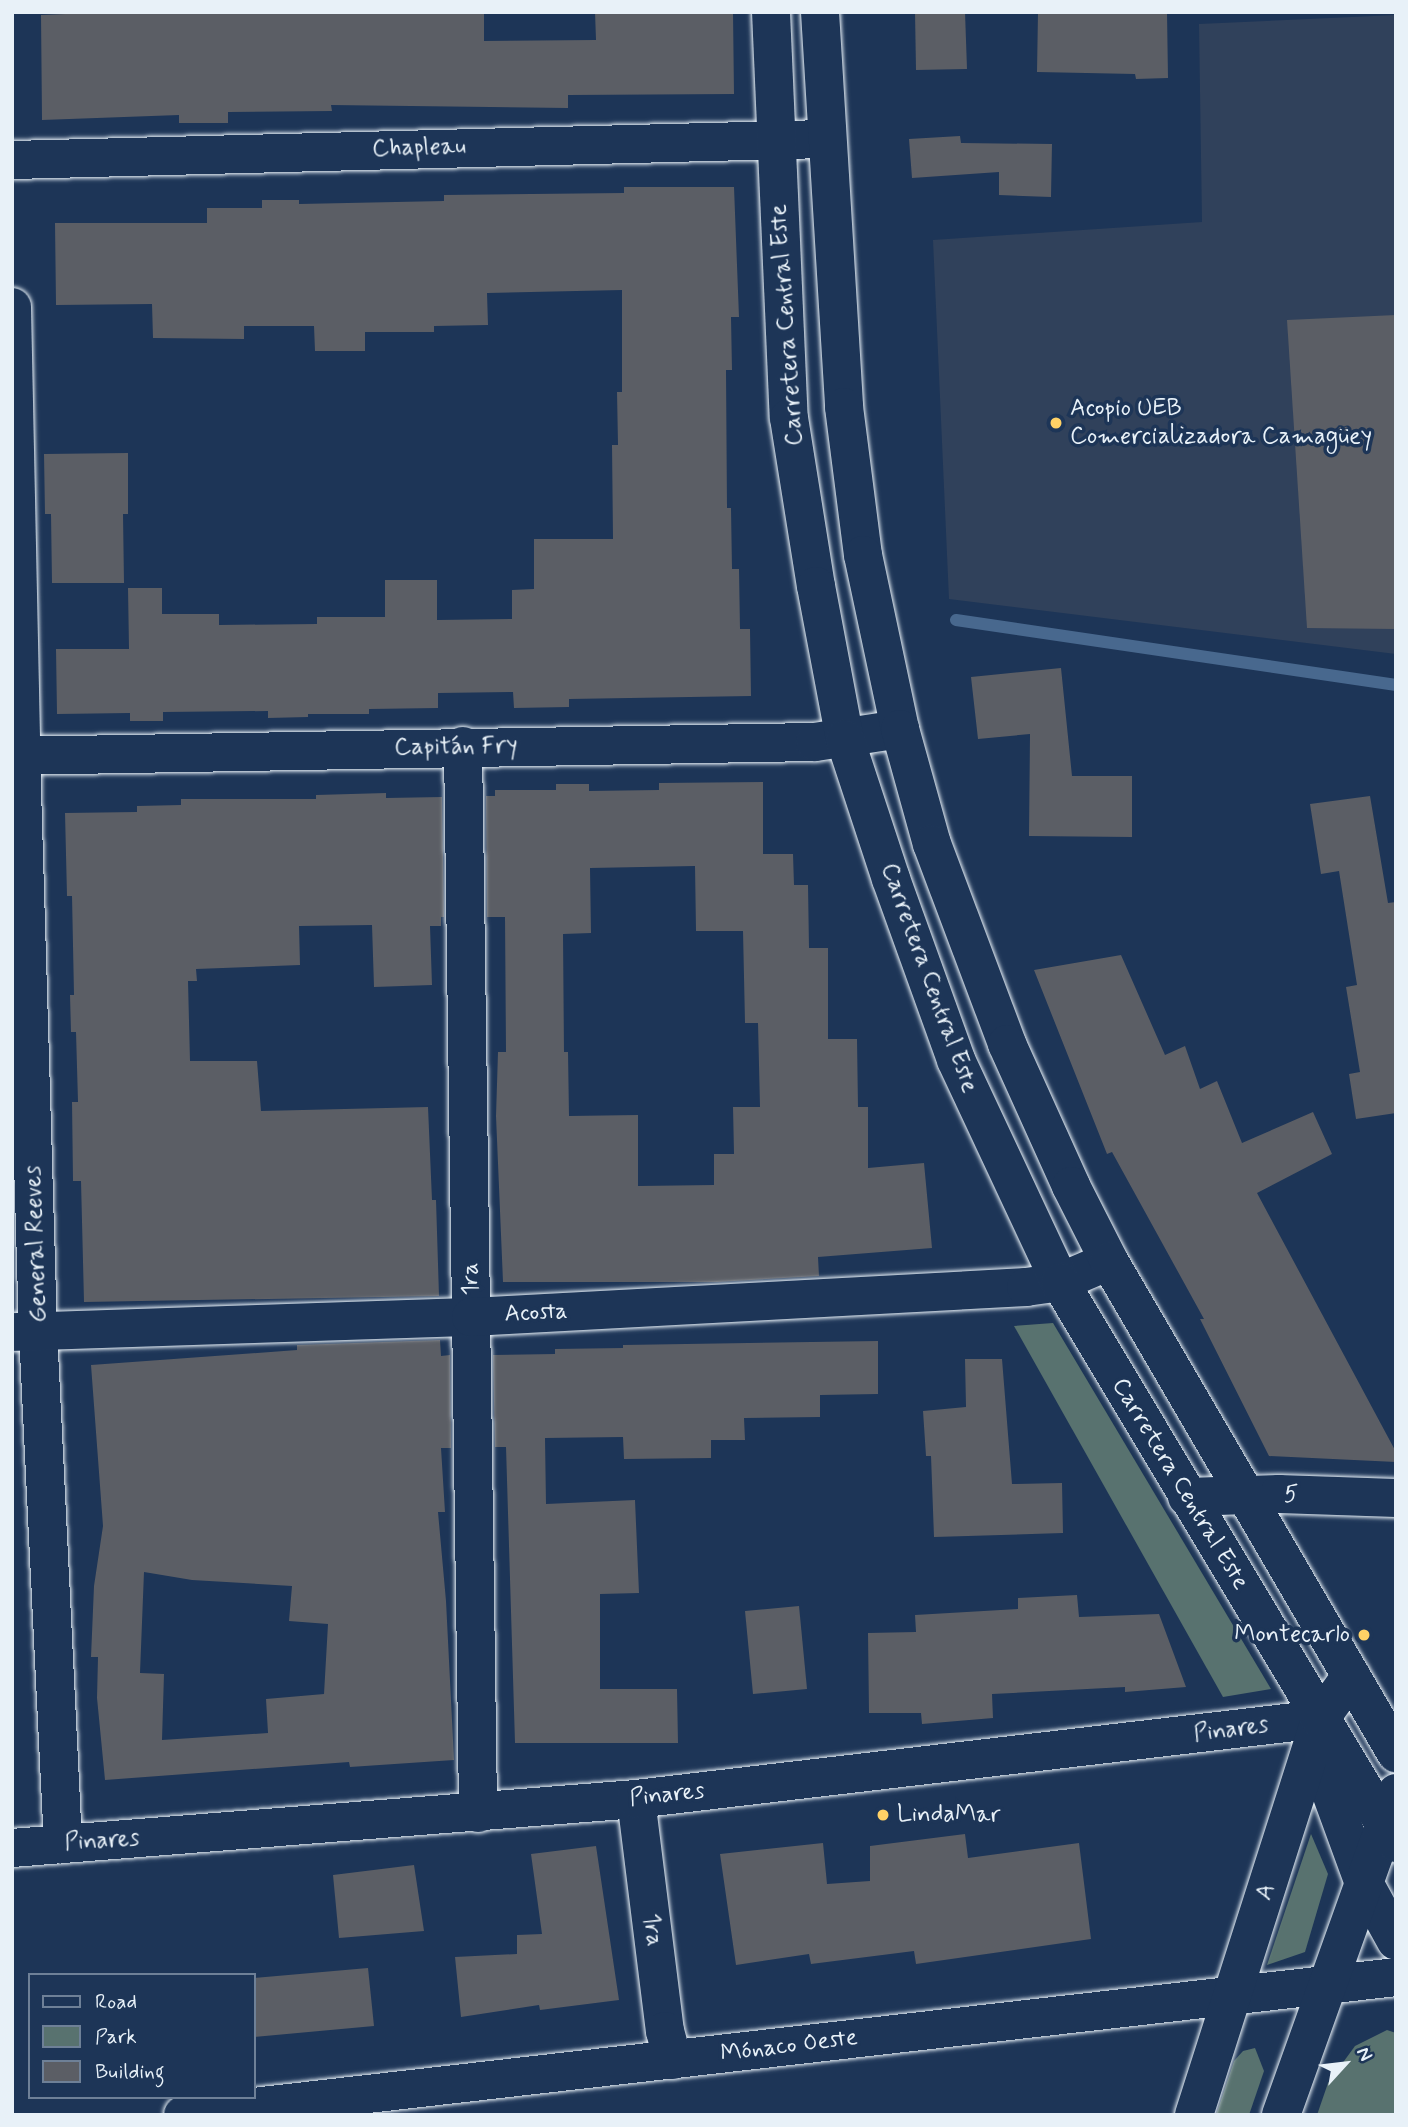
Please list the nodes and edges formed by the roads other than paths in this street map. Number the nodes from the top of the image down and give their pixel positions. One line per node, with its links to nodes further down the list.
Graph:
1 (771, 12): 3 (street, Carretera Central Este)
2 (820, 12): 4 (street, Carretera Central Este)
3 (776, 139): 4 (street, Chapleau); 5 (street, Chapleau); 8 (street, Carretera Central Este)
4 (826, 139): 7 (street, Carretera Central Este)
5 (12, 160)
6 (12, 307): 10 (street, General Reeves)
7 (900, 729): 8 (street, Capitán Fry); 11 (street, Carretera Central Este)
8 (845, 739): 9 (street, Capitán Fry); 12 (street, Carretera Central Este)
9 (463, 746): 10 (street, Capitán Fry); 13 (street, 1ra)
10 (17, 756): 14 (street, General Reeves)
11 (1109, 1261): 12 (street, Acosta); 15 (street, Carretera Central Este)
12 (1060, 1282): 13 (street, Acosta); 16 (street, Carretera Central Este)
13 (471, 1317): 14 (street, Acosta); 22 (street, 1ra)
14 (25, 1331): 24 (street, General Reeves)
15 (1245, 1496): 16 (street, 5); 17 (street, 5); 18 (street, Carretera Central Este)
16 (1187, 1497): 19 (street, Carretera Central Este)
17 (1396, 1498)
18 (1351, 1676): 19 (street, A); 20 (street, Carretera Central Este)
19 (1317, 1731): 21 (street, Pinares); 23 (street, Carretera Central Este); 26 (street); 30 (street, A)
20 (1396, 1753)
21 (636, 1799): 22 (street, Pinares); 31 (street, 1ra)
22 (478, 1813): 24 (street, Pinares)
23 (1392, 1820): 26 (street)
24 (63, 1844): 25 (street, Pinares)
25 (12, 1848)
26 (1363, 1881): 27 (street); 29 (street)
27 (1396, 1941)
28 (1396, 1978): 29 (street, Mónaco Oeste)
29 (1328, 1986): 30 (street, Mónaco Oeste); 34 (street)
30 (1233, 1997): 31 (street, Mónaco Oeste); 33 (street, A)
31 (673, 2060): 32 (street, Mónaco Oeste)
32 (205, 2114)
33 (1194, 2115)
34 (1281, 2115)

